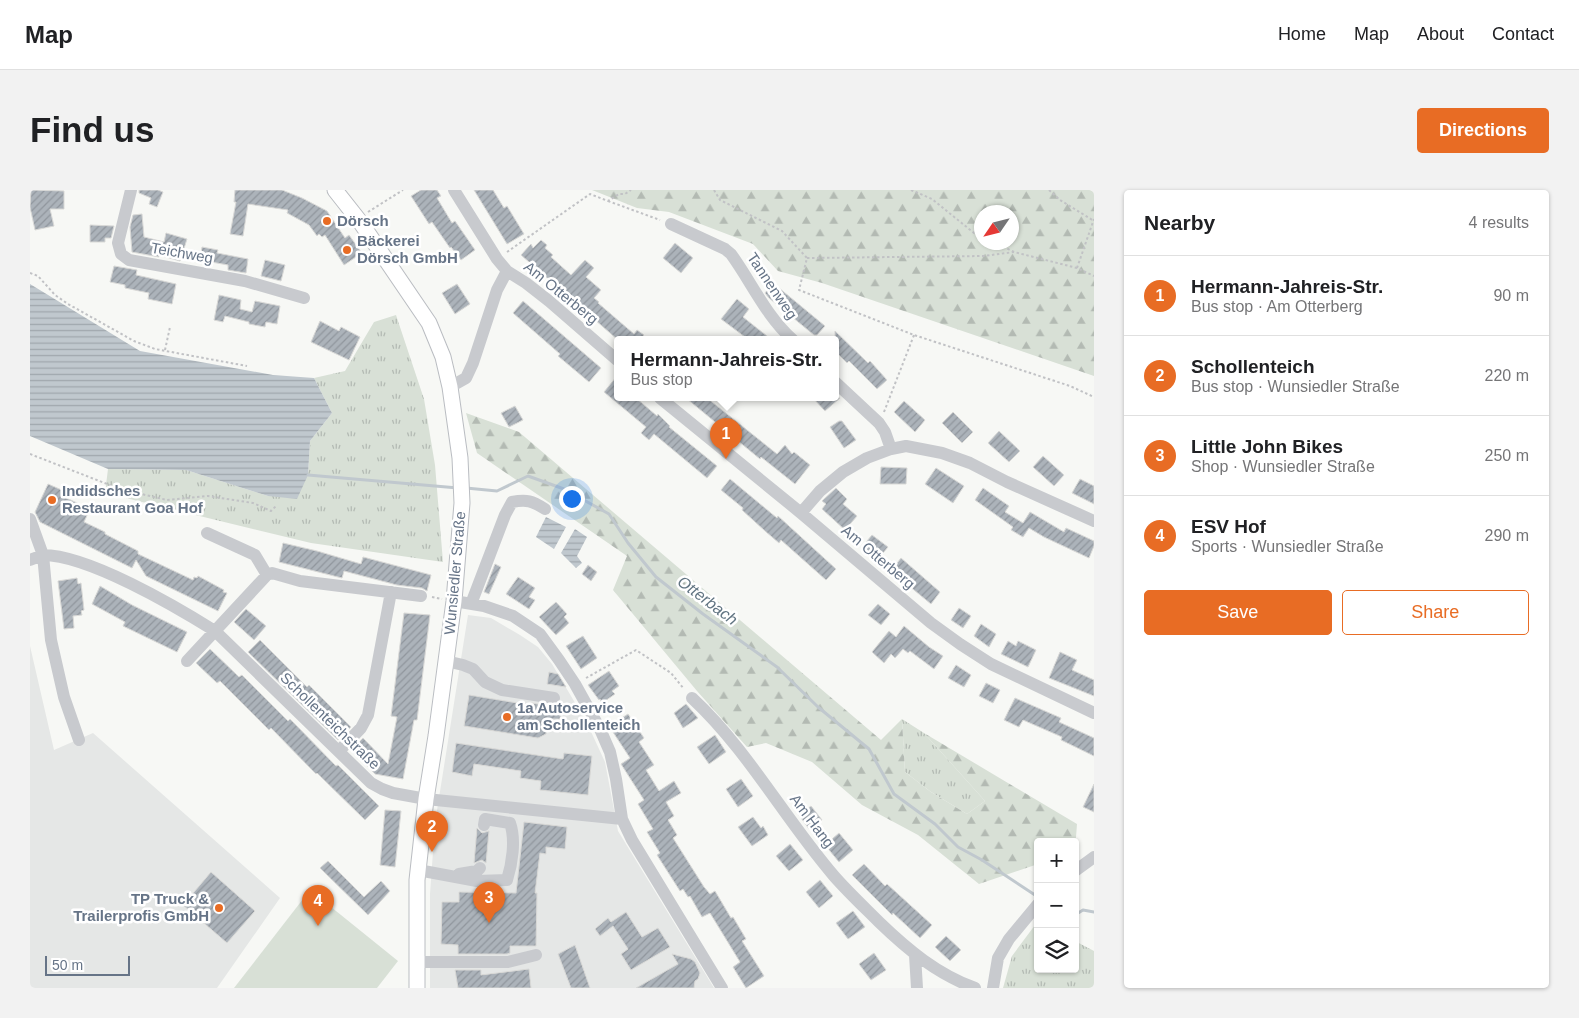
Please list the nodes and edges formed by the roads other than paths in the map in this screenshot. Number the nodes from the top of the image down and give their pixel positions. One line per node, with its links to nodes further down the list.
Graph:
1 (131, 190): 6 (street, Teichweg)
2 (335, 190): 10 (main road, Wunsiedler Straße)
3 (454, 190): 5 (street, Am Otterberg)
4 (671, 224): 7 (street, Tannenweg)
5 (507, 271): 8 (street, Am Otterberg); 10 (street, Am Otterberg)
6 (304, 298)
7 (788, 336)
8 (614, 357)
9 (839, 386): 12 (street)
10 (450, 387): 23 (main road, Wunsiedler Straße)
11 (664, 401): 14 (street, Am Otterberg)
12 (891, 449): 14 (street); 16 (street)
13 (545, 509): 24 (street)
14 (801, 513): 30 (street, Am Otterberg)
15 (30, 519): 18 (street)
16 (1094, 521)
17 (207, 533): 20 (street)
18 (43, 554): 19 (street); 25 (street, Schollenteichstraße); 31 (street)
19 (30, 560)
20 (267, 575): 21 (street); 25 (street)
21 (391, 592): 22 (street); 32 (street)
22 (421, 596)
23 (454, 601): 24 (street); 27 (main road, Wunsiedler Straße)
24 (471, 604): 34 (street)
25 (215, 631): 26 (street); 32 (street, Schollenteichstraße)
26 (187, 660)
27 (446, 661): 28 (street); 33 (main road, Wunsiedler Straße)
28 (554, 698)
29 (692, 698): 43 (street, Am Hang)
30 (1094, 713)
31 (79, 740)
32 (339, 751): 33 (street, Schollenteichstraße)
33 (426, 799): 34 (street, Schollenteichstraße); 39 (main road, Wunsiedler Straße)
34 (622, 819): 45 (street)
35 (484, 825): 40 (street)
36 (1094, 857): 38 (street)
37 (480, 868): 40 (street)
38 (1079, 868)
39 (418, 870): 40 (street); 44 (main road, Wunsiedler Straße)
40 (449, 876)
41 (1034, 908): 49 (street)
42 (536, 955): 44 (street)
43 (915, 955): 47 (street); 48 (street, Am Hang)
44 (417, 962): 46 (main road, Wunsiedler Straße)
45 (718, 987)
46 (417, 988)
47 (917, 988)
48 (975, 988)
49 (993, 988)

